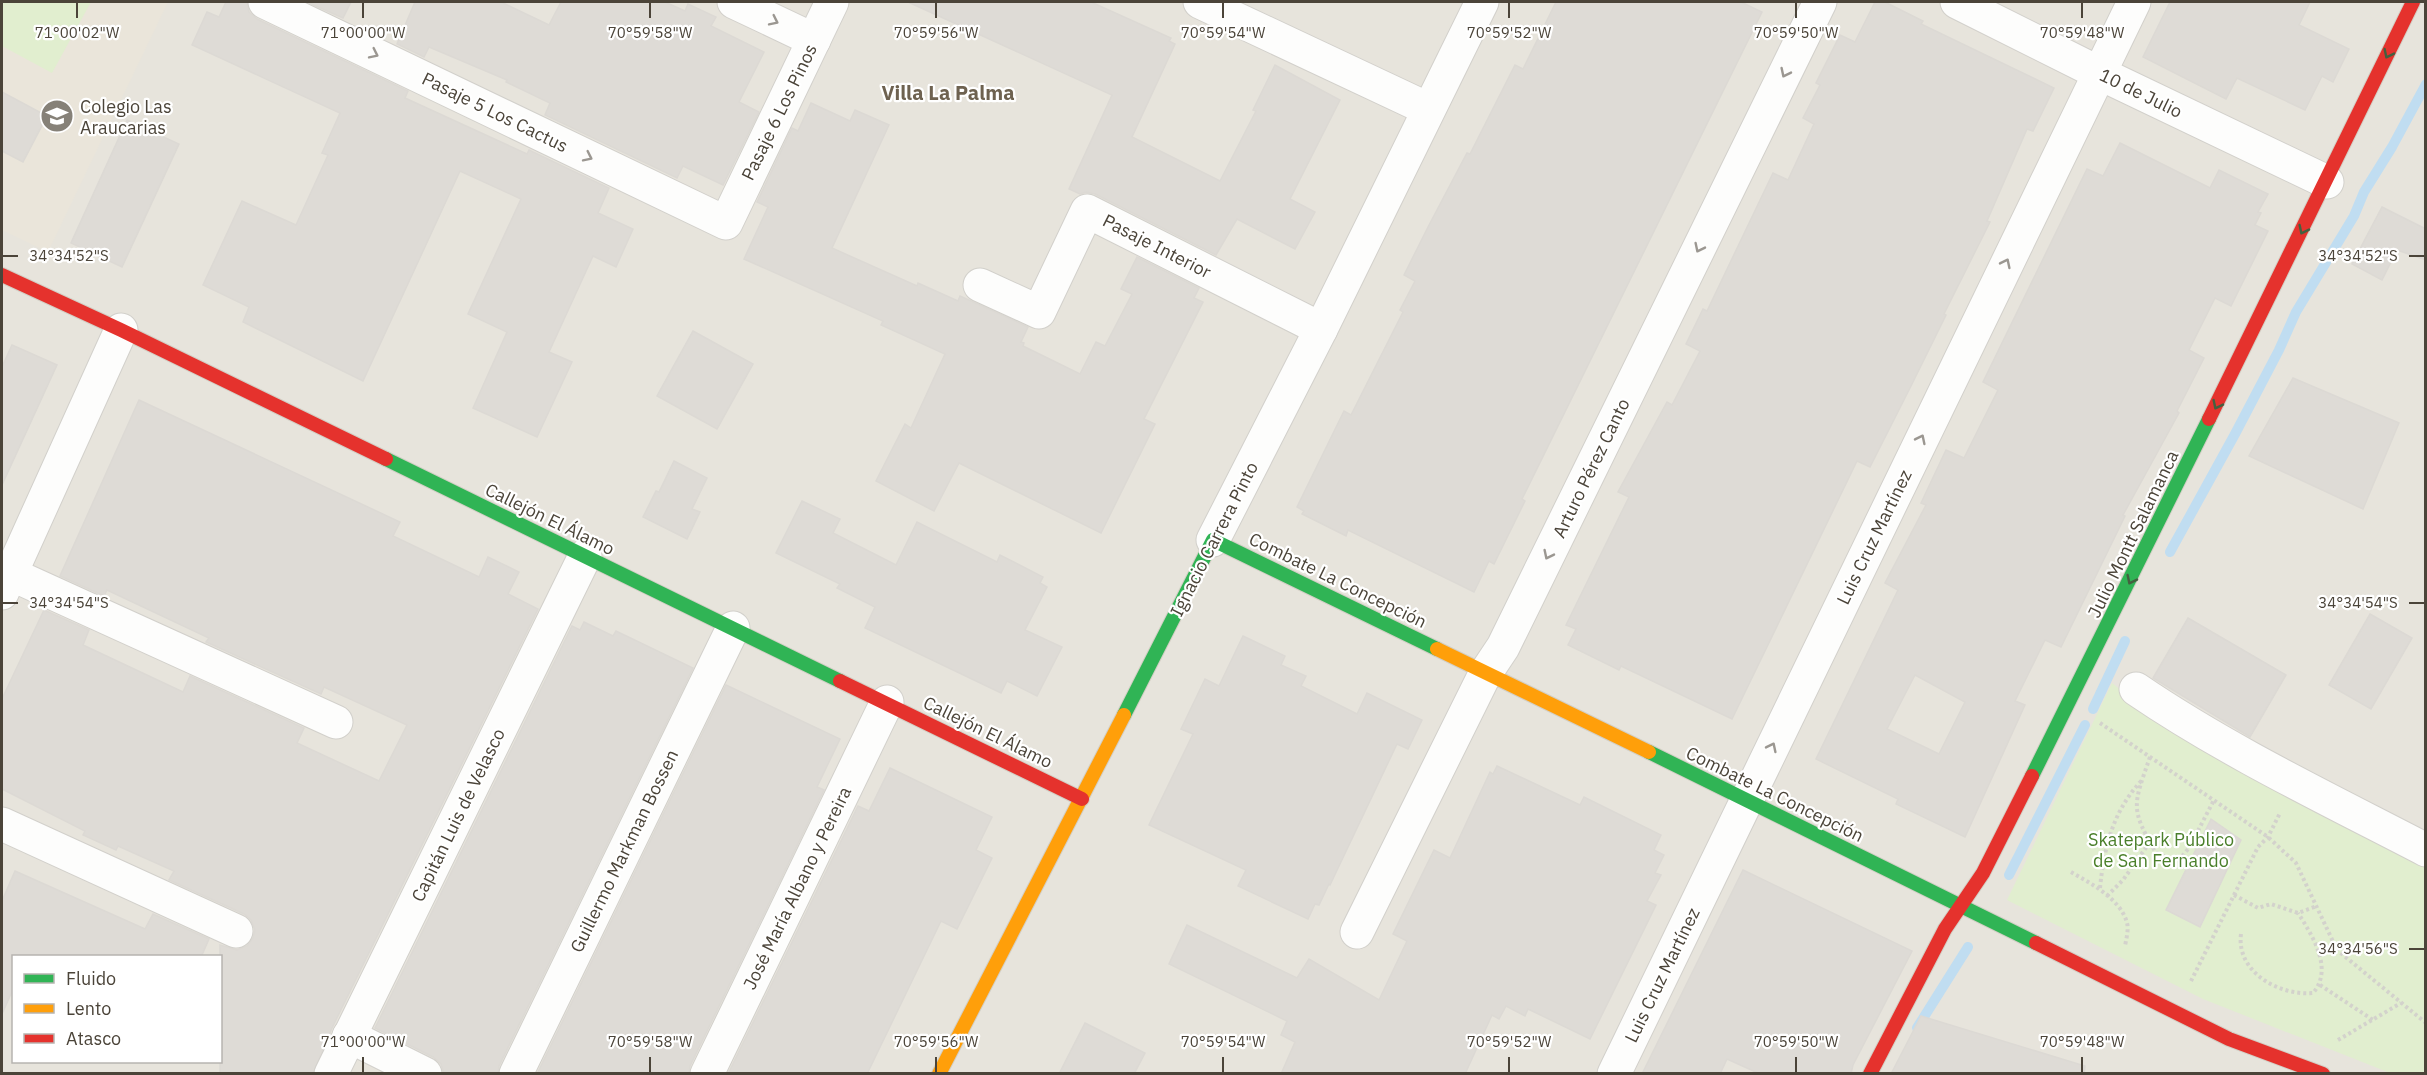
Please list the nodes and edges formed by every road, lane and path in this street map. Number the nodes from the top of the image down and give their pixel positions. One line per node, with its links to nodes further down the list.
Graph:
1 (265, 2): 14 (street, Pasaje 5 Los Cactus, one-way to 14)
2 (734, 2): 10 (street, one-way to 10)
3 (832, 2): 10 (street, Pasaje 6 Los Pinos)
4 (1200, 2): 12 (street)
5 (1482, 2): 12 (street, Ignacio Carrera Pinto)
6 (1820, 2): 23 (street, Arturo Pérez Canto, one-way to 23)
7 (1957, 2): 11 (street, 10 de Julio)
8 (2134, 2): 11 (street, Luis Cruz Martínez)
9 (2414, 2): 13 (street, Julio Montt Salamanca, one-way to 13)
10 (814, 40): 14 (street, Pasaje 6 Los Pinos)
11 (2098, 73): 13 (street, 10 de Julio); 32 (street, Luis Cruz Martínez, one-way to 11)
12 (1428, 109): 17 (street, Ignacio Carrera Pinto)
13 (2327, 182): 42 (street, Julio Montt Salamanca, one-way to 42)
14 (726, 223)
15 (2, 275): 18 (street, Callejón El Álamo)
16 (980, 285): 17 (street, Pasaje Interior)
17 (1321, 329): 19 (street, Ignacio Carrera Pinto)
18 (121, 330): 20 (street, Callejón El Álamo); 21 (street)
19 (1213, 540): 23 (street, Combate La Concepción); 31 (street, Ignacio Carrera Pinto)
20 (585, 556): 22 (street, Callejón El Álamo); 54 (street, Capitán Luis de Velasco)
21 (4, 579): 27 (street)
22 (733, 628): 25 (street, Callejón El Álamo); 58 (street, Guillermo Markman Bossen)
23 (1485, 674): 32 (street, Combate La Concepción); 46 (street, Arturo Pérez Canto)
24 (2136, 689): 30 (street)
25 (887, 702): 31 (street, Callejón El Álamo); 59 (street, José María Albano y Pereira)
26 (2092, 718): 28 (path)
27 (336, 722)
28 (2150, 757): 29 (path); 33 (path)
29 (2142, 780): 36 (path); 39 (path)
30 (2295, 782): 35 (path); 37 (street)
31 (1082, 799): 60 (street, Ignacio Carrera Pinto)
32 (1747, 799): 42 (street, Combate La Concepción); 61 (street, Luis Cruz Martínez)
33 (2214, 800): 35 (path); 36 (path)
34 (2, 824): 45 (street)
35 (2268, 837): 40 (path); 43 (path)
36 (2150, 842): 41 (path)
37 (2426, 850)
38 (2071, 872): 39 (path)
39 (2100, 888): 41 (path)
40 (2234, 895): 44 (path); 49 (path)
41 (2107, 896): 48 (path)
42 (1960, 906): 62 (street, Julio Montt Salamanca); 63 (street, Combate La Concepción)
43 (2317, 906): 44 (path); 51 (path)
44 (2298, 913): 50 (path)
45 (236, 931)
46 (1357, 932)
47 (2241, 934): 50 (path)
48 (2125, 946)
49 (2191, 981)
50 (2320, 985): 52 (path)
51 (2402, 1003): 52 (path); 53 (path)
52 (2373, 1020): 55 (path)
53 (2426, 1023)
54 (350, 1036): 56 (street, Capitán Luis de Velasco); 57 (street)
55 (2335, 1042)
56 (331, 1074)
57 (425, 1074)
58 (516, 1074)
59 (706, 1074)
60 (939, 1074)
61 (1614, 1074)
62 (1870, 1074)
63 (2323, 1074)

